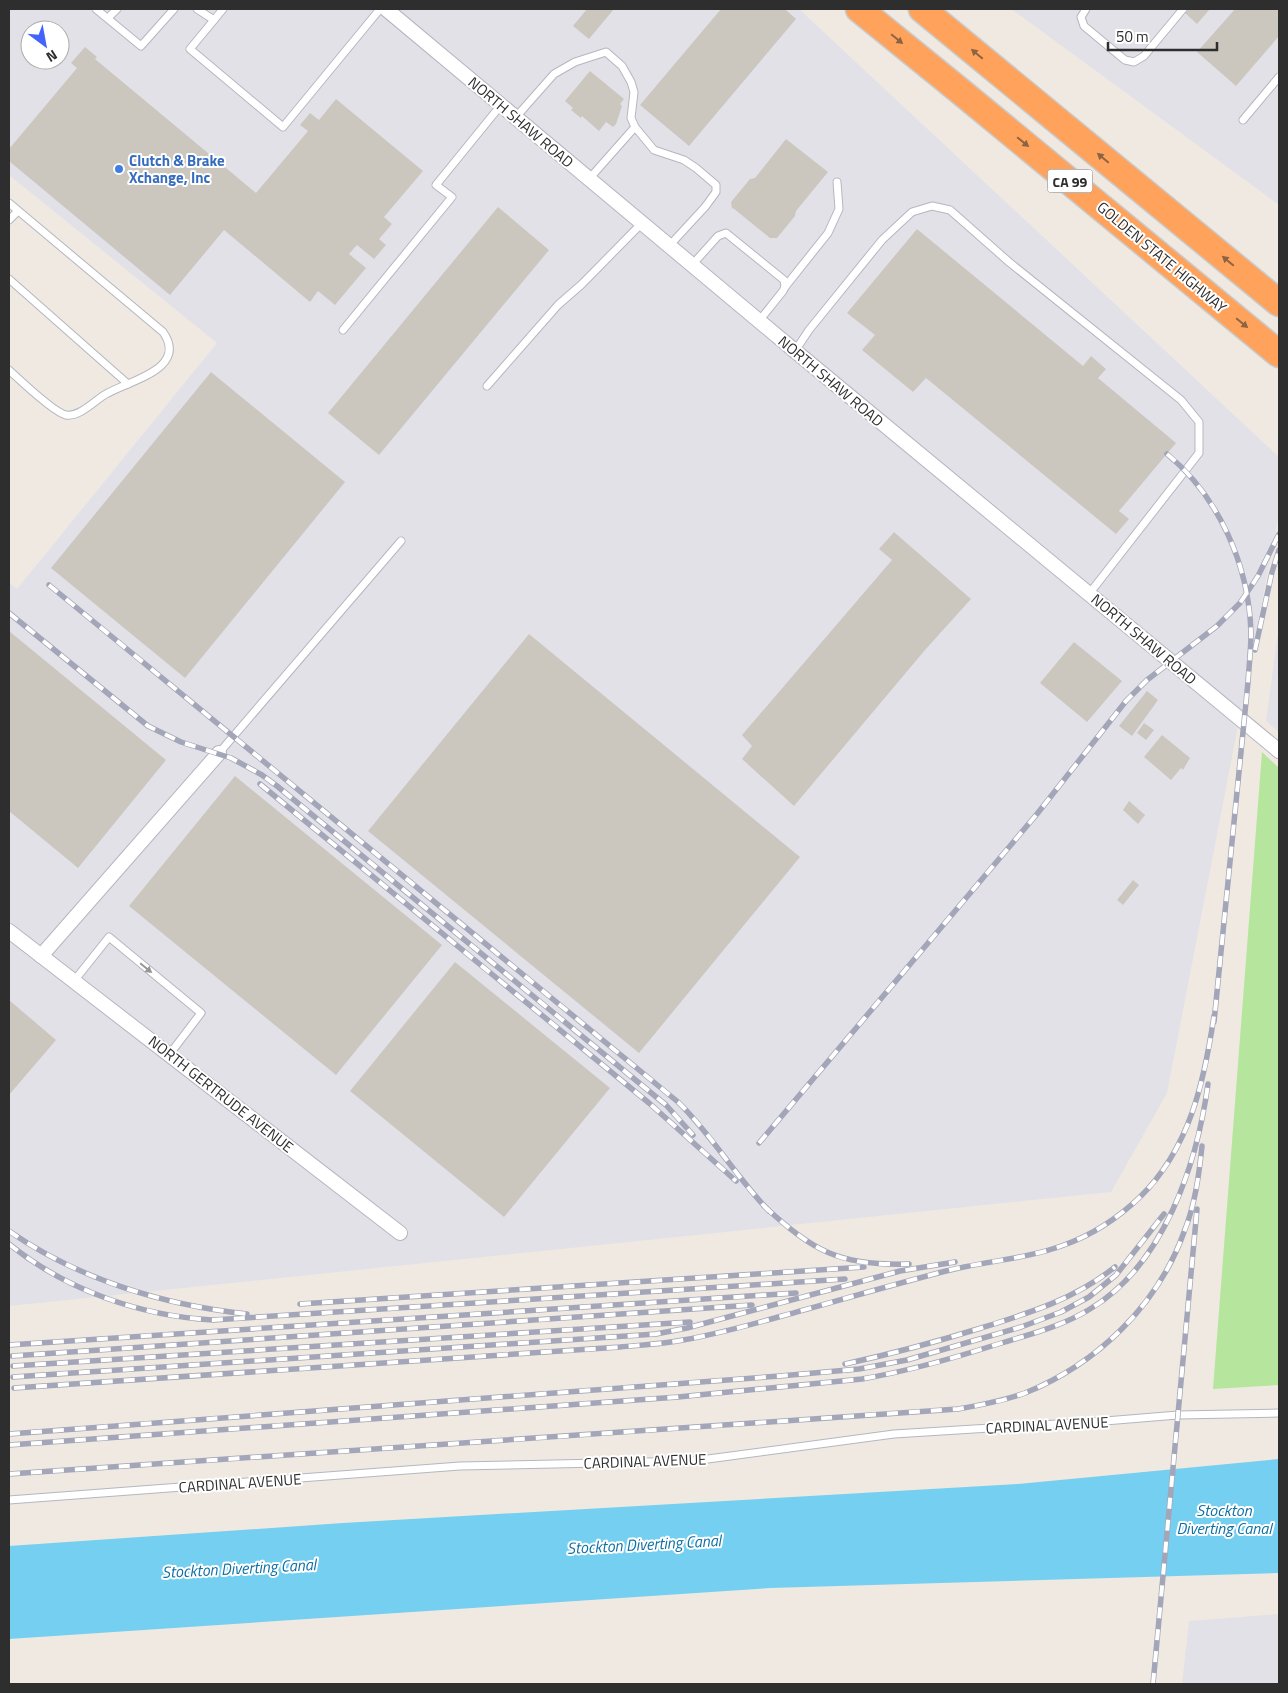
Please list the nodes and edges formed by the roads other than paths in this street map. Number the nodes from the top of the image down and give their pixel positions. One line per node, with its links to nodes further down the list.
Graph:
1 (96, 9): 12 (lane)
2 (117, 9): 12 (lane)
3 (174, 9): 12 (lane)
4 (197, 9): 13 (lane)
5 (223, 9): 13 (lane)
6 (380, 9): 13 (lane)
7 (386, 9): 15 (street, NORTH SHAW ROAD)
8 (859, 9): 33 (highway, GOLDEN STATE HIGHWAY / CA 99, one-way to 33)
9 (922, 9): 29 (highway, CA 99, one-way to 9)
10 (1086, 9): 11 (lane)
11 (1183, 9)
12 (108, 18)
13 (214, 20)
14 (1279, 77): 17 (lane)
15 (501, 105): 16 (street, NORTH SHAW ROAD); 31 (lane)
16 (516, 117): 18 (lane); 19 (street, NORTH SHAW ROAD)
17 (1243, 120)
18 (635, 127): 19 (lane); 25 (lane)
19 (589, 179): 24 (street, NORTH SHAW ROAD)
20 (837, 182): 28 (lane)
21 (9, 203): 22 (lane)
22 (17, 212): 23 (lane); 35 (lane)
23 (9, 220)
24 (642, 223): 25 (street, NORTH SHAW ROAD); 36 (lane)
25 (669, 246): 26 (street, NORTH SHAW ROAD)
26 (692, 266): 28 (lane); 30 (street, NORTH SHAW ROAD)
27 (9, 279): 35 (lane)
28 (785, 286): 30 (lane)
29 (1279, 303)
30 (759, 321): 32 (street, NORTH SHAW ROAD)
31 (343, 330)
32 (795, 351): 38 (street, NORTH SHAW ROAD); 38 (lane)
33 (1279, 354)
34 (9, 370): 35 (lane)
35 (128, 384)
36 (487, 386)
37 (400, 541): 40 (lane)
38 (1089, 594): 39 (street, NORTH SHAW ROAD)
39 (1279, 751)
40 (218, 753): 42 (street)
41 (9, 931): 42 (street, NORTH GERTRUDE AVENUE)
42 (41, 956): 43 (street, NORTH GERTRUDE AVENUE)
43 (74, 981): 44 (street, NORTH GERTRUDE AVENUE); 44 (lane, one-way to 44)
44 (170, 1055): 45 (street, NORTH GERTRUDE AVENUE)
45 (400, 1233)
46 (1279, 1413): 47 (lane, CARDINAL AVENUE)
47 (9, 1500)

